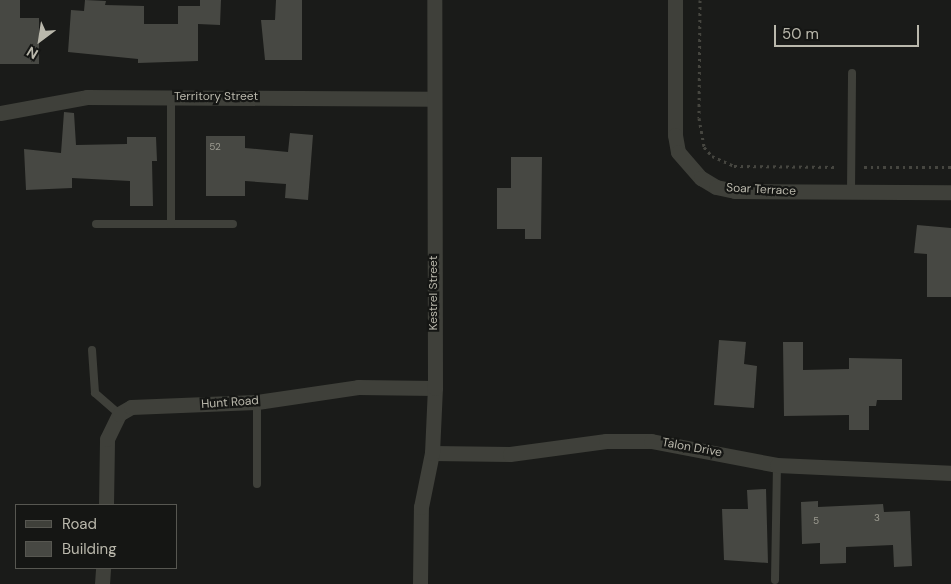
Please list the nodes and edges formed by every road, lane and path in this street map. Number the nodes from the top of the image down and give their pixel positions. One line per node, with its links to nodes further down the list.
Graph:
1 (434, 0): 6 (street, Kestrel Street)
2 (675, 0): 10 (street, Soar Terrace)
3 (700, 0): 8 (path)
4 (852, 73): 8 (lane)
5 (171, 97): 6 (street, Territory Street); 7 (street, Territory Street); 13 (lane)
6 (433, 99): 16 (street, Kestrel Street)
7 (0, 114)
8 (852, 166): 9 (path); 10 (lane)
9 (951, 167)
10 (851, 192): 11 (street, Soar Terrace)
11 (951, 192)
12 (96, 224): 13 (lane)
13 (171, 224): 14 (lane)
14 (233, 224)
15 (92, 350): 18 (lane)
16 (435, 388): 17 (street, Hunt Road); 19 (street, Kestrel Street)
17 (257, 402): 18 (street, Hunt Road); 22 (lane)
18 (119, 414): 23 (street)
19 (432, 453): 20 (street, Talon Drive); 27 (street, Kestrel Street)
20 (777, 465): 21 (street, Talon Drive); 25 (lane)
21 (951, 473)
22 (257, 484)
23 (106, 504)
24 (103, 569): 26 (street)
25 (775, 580)
26 (102, 584)
27 (420, 584)

